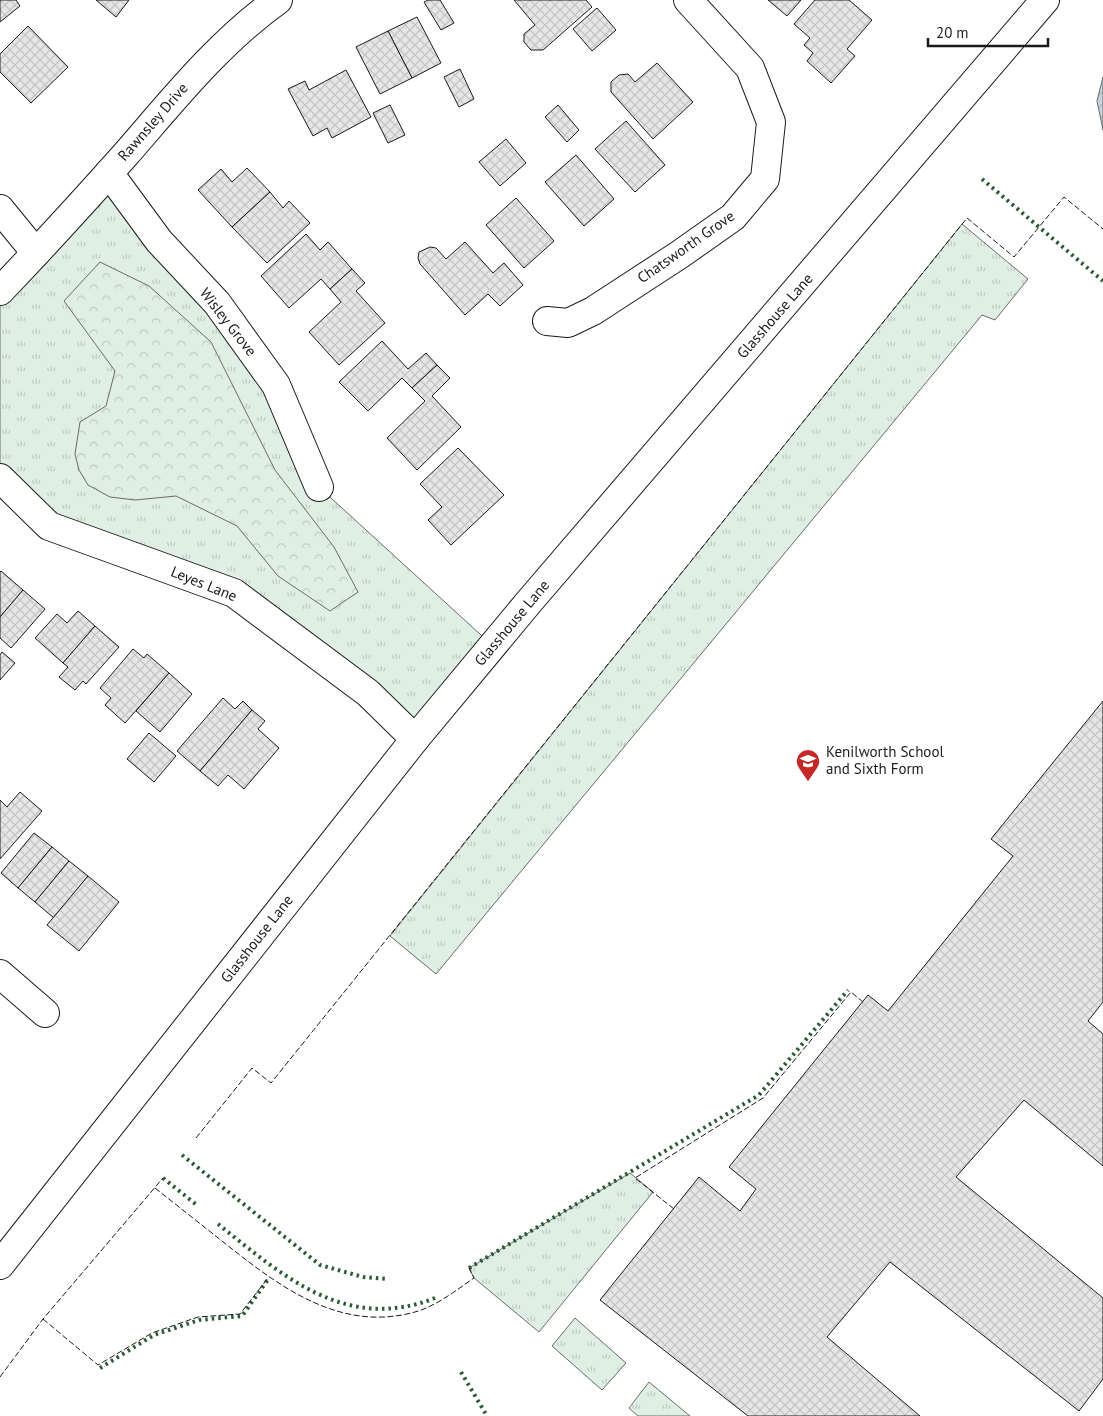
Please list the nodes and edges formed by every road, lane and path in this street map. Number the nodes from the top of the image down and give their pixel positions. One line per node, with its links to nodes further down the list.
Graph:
1 (278, 0): 4 (street, Rawnsley Drive)
2 (688, 0): 8 (street, Chatsworth Grove)
3 (1045, 0): 11 (street, Glasshouse Lane)
4 (109, 173): 6 (street, Rawnsley Drive); 10 (street, Wisley Grove)
5 (0, 209): 6 (street)
6 (36, 253): 7 (street)
7 (0, 291)
8 (547, 321)
9 (0, 478): 11 (street, Leyes Lane)
10 (319, 487)
11 (415, 739): 14 (street, Glasshouse Lane)
12 (0, 974): 13 (street)
13 (45, 1013)
14 (0, 1265)

